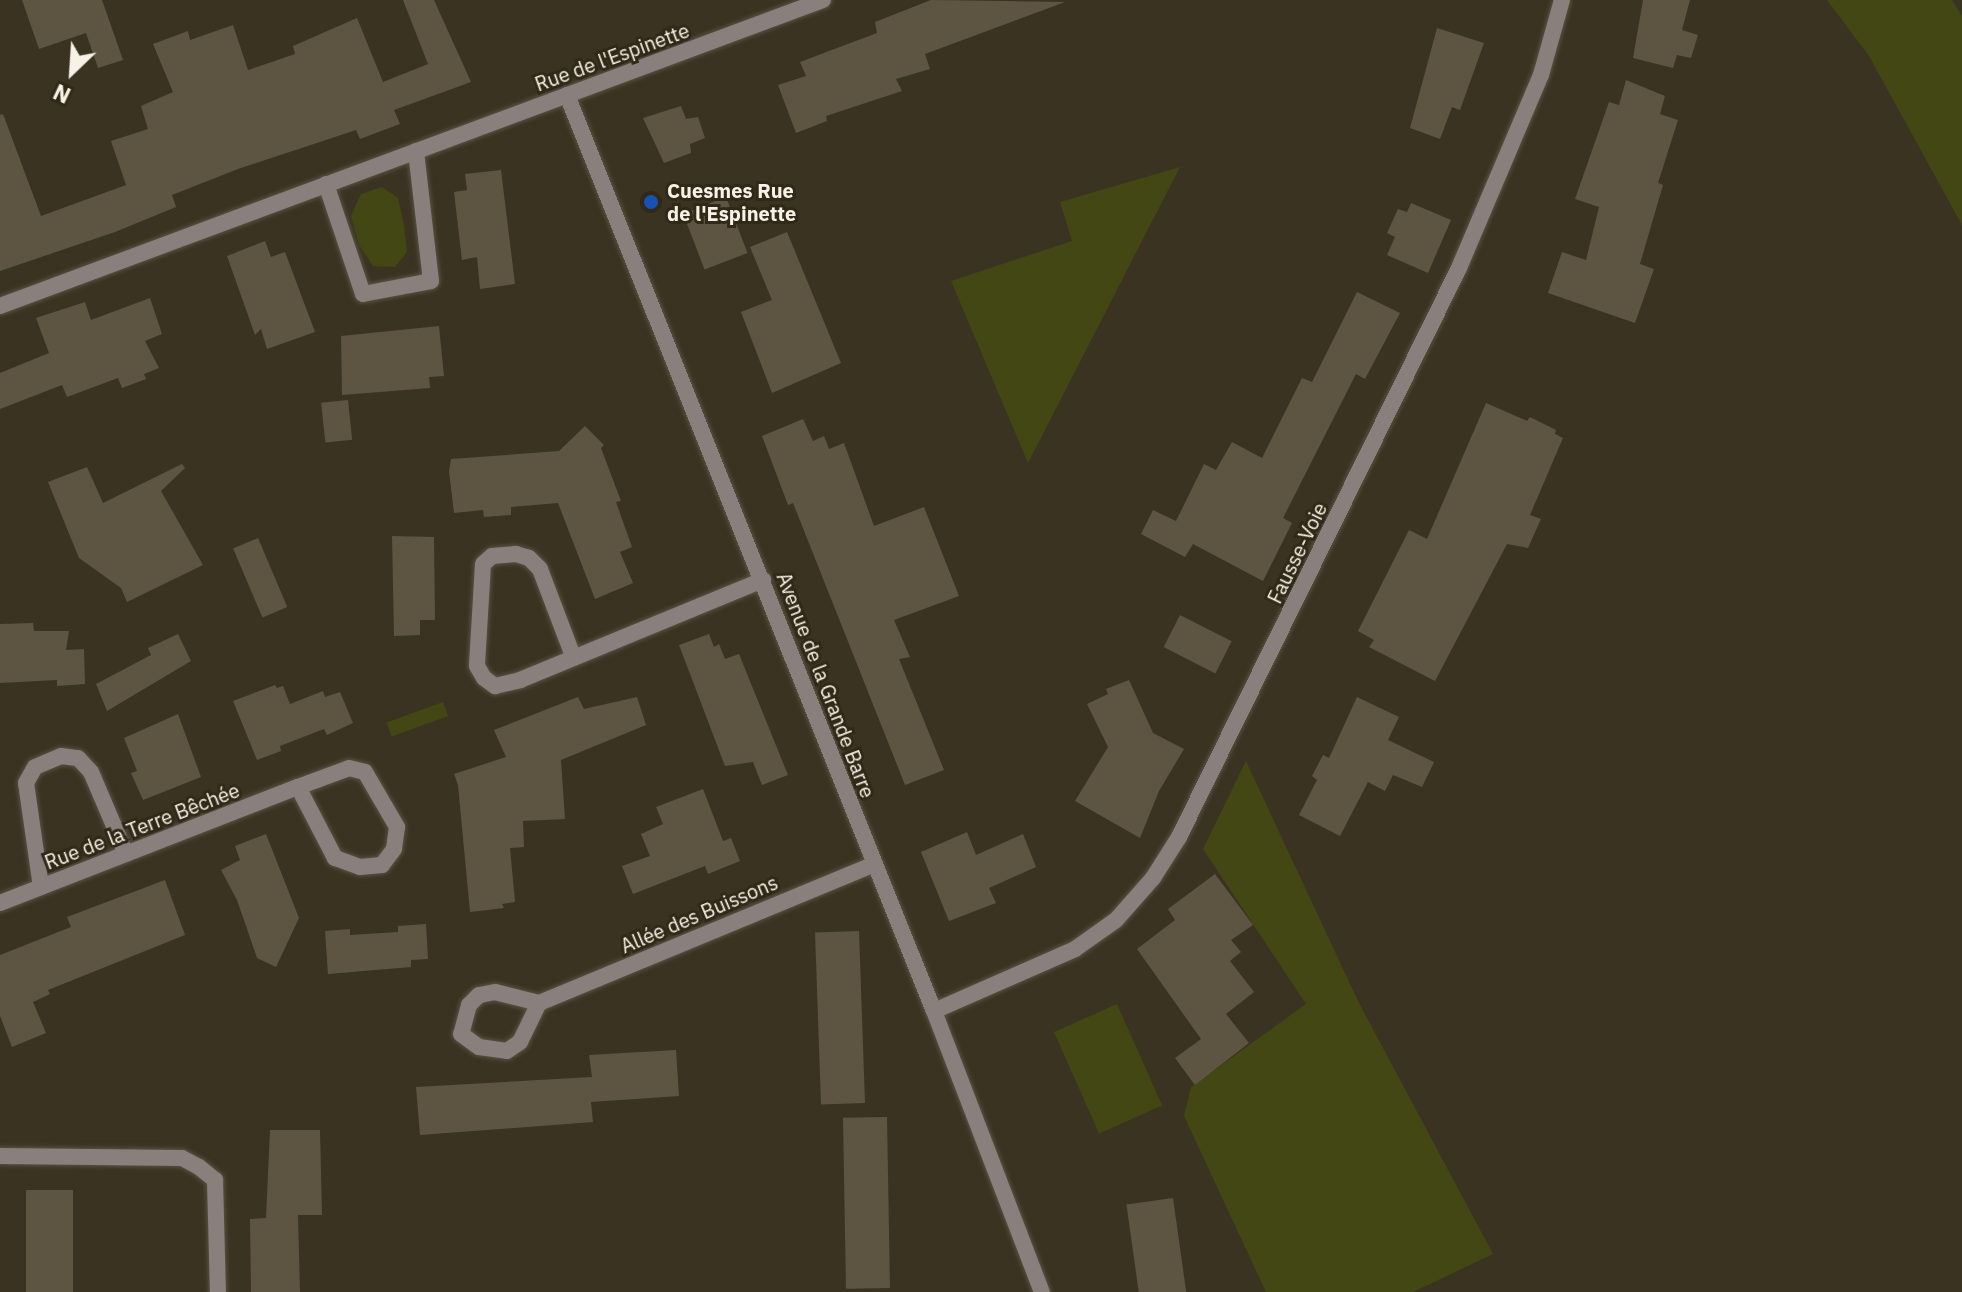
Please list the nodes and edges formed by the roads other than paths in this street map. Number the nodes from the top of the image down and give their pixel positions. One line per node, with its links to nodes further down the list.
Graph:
1 (823, 0): 3 (street, Rue de l'Espinette)
2 (1562, 0): 15 (street, Fausse-Voie)
3 (567, 95): 4 (street, Rue de l'Espinette); 7 (street, Avenue de la Grande Barre)
4 (416, 151): 5 (street, Rue de l'Espinette); 5 (street)
5 (326, 184): 6 (street, Rue de l'Espinette)
6 (0, 306)
7 (763, 580): 8 (street); 11 (street, Avenue de la Grande Barre)
8 (573, 656): 8 (street)
9 (298, 787): 9 (street, Rue de la Terre Bêchée); 10 (street, Rue de la Terre Bêchée)
10 (126, 854): 12 (street, Rue de la Terre Bêchée); 12 (street)
11 (874, 864): 14 (street, Allée des Buissons); 15 (street, Avenue de la Grande Barre)
12 (41, 887): 13 (street, Rue de la Terre Bêchée)
13 (0, 903)
14 (539, 1003): 14 (street)
15 (934, 1011): 18 (street, Avenue de la Grande Barre)
16 (0, 1156): 17 (street)
17 (218, 1292)
18 (1042, 1292)

